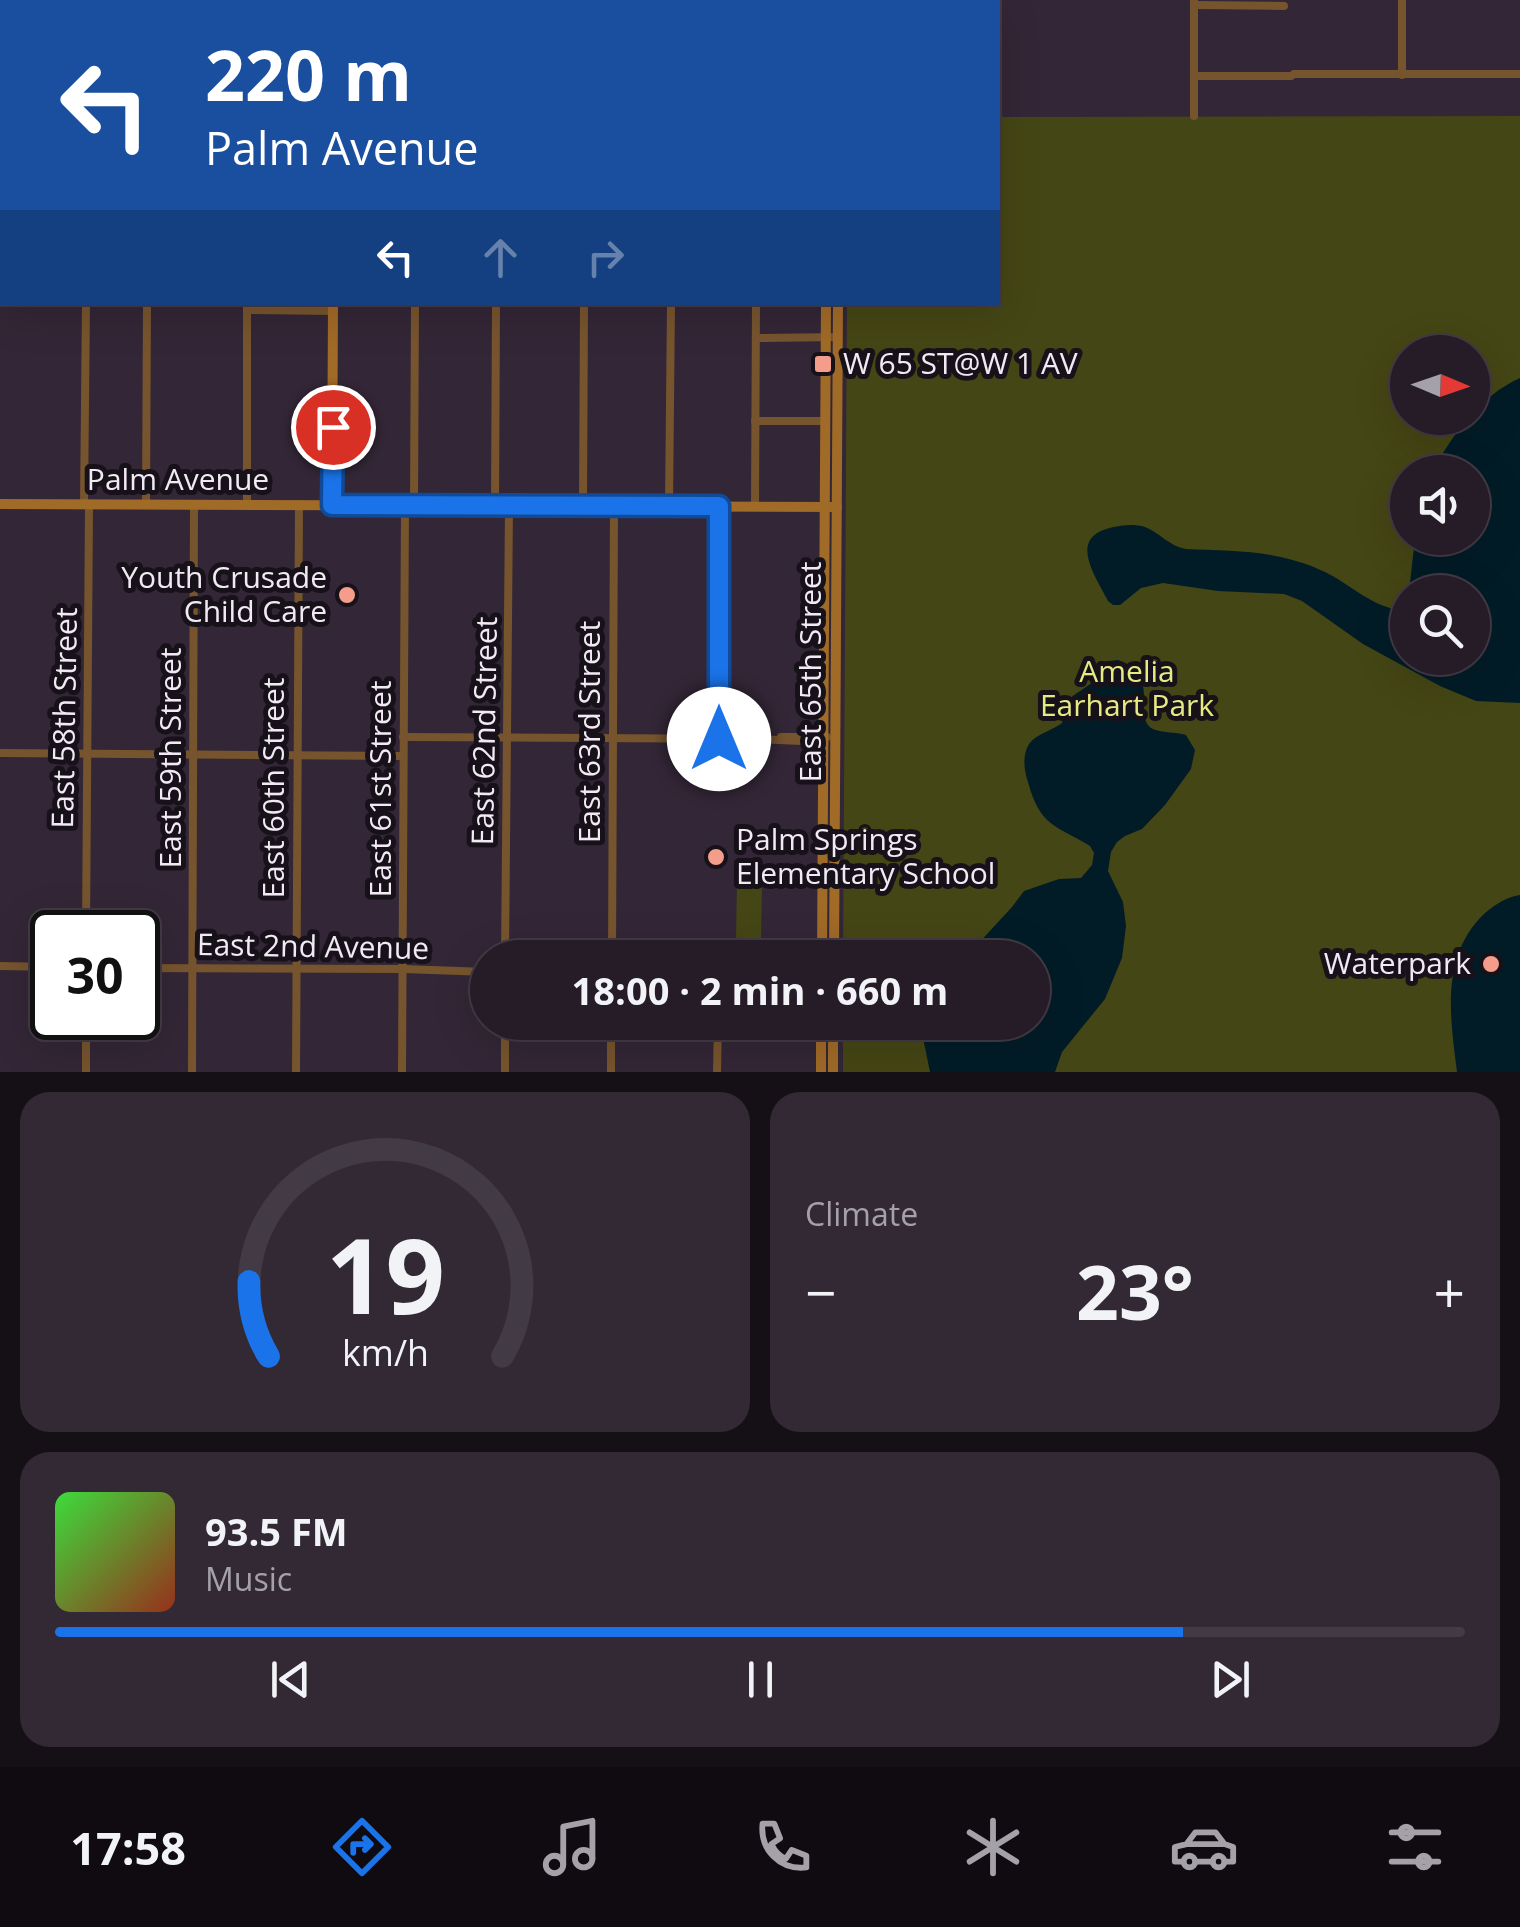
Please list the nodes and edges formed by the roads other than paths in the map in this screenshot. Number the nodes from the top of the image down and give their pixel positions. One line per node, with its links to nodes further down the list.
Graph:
1 (1402, 0): 5 (street)
2 (1194, 2): 3 (street); 6 (street)
3 (1284, 6)
4 (1520, 74): 5 (street)
5 (1402, 75): 6 (street)
6 (1194, 76): 7 (street)
7 (1194, 116)
8 (86, 305): 24 (street, East 58th Street)
9 (147, 305): 25 (street)
10 (415, 305): 30 (street, East 61st Street)
11 (496, 305): 31 (street)
12 (584, 305): 33 (street)
13 (670, 305): 35 (street)
14 (756, 305): 20 (street)
15 (827, 305): 19 (main road)
16 (837, 305): 19 (main road)
17 (247, 306): 18 (street); 27 (street)
18 (333, 307): 29 (main road)
19 (832, 337): 20 (street); 22 (main road); 38 (main road)
20 (756, 338): 21 (street)
21 (755, 420): 22 (street); 37 (street)
22 (826, 420): 38 (main road)
23 (0, 504): 24 (main road, Palm Avenue)
24 (86, 504): 25 (main road, Palm Avenue); 45 (street, East 58th Street)
25 (146, 504): 26 (main road, Palm Avenue)
26 (194, 504): 27 (main road, Palm Avenue); 46 (street, East 59th Street)
27 (246, 505): 28 (main road, Palm Avenue)
28 (298, 505): 29 (main road, Palm Avenue); 47 (street, East 60th Street)
29 (332, 505): 30 (main road, Palm Avenue)
30 (410, 505): 31 (main road, Palm Avenue); 39 (street, East 61st Street)
31 (494, 506): 32 (main road, Palm Avenue)
32 (510, 506): 33 (main road, Palm Avenue); 40 (street, East 62nd Street)
33 (582, 506): 34 (main road, Palm Avenue)
34 (614, 506): 35 (main road, Palm Avenue); 41 (street, East 63rd Street)
35 (669, 506): 36 (main road, Palm Avenue)
36 (719, 506): 37 (main road, Palm Avenue); 42 (street)
37 (755, 506): 38 (main road, Palm Avenue)
38 (831, 506): 43 (main road, East 65th Street)
39 (404, 737): 40 (street); 48 (street, East 61st Street)
40 (508, 738): 41 (street); 50 (street, East 62nd Street)
41 (612, 738): 42 (street); 51 (street, East 63rd Street)
42 (719, 739): 43 (street)
43 (827, 739): 52 (main road, East 65th Street); 53 (main road, East 65th Street)
44 (0, 753): 45 (street)
45 (87, 754): 46 (street); 49 (street, East 58th Street)
46 (193, 754): 47 (street); 57 (street, East 59th Street)
47 (296, 754): 48 (street); 58 (street, East 60th Street)
48 (404, 756): 59 (street, East 61st Street)
49 (86, 910)
50 (505, 940)
51 (612, 940)
52 (822, 940)
53 (833, 940)
54 (0, 966): 55 (street)
55 (30, 967)
56 (160, 968): 57 (street, East 2nd Avenue)
57 (192, 968): 58 (street, East 2nd Avenue); 68 (street, East 59th Street)
58 (297, 969): 59 (street, East 2nd Avenue); 69 (street, East 60th Street)
59 (403, 970): 60 (street, East 2nd Avenue); 70 (street, East 61st Street)
60 (470, 972)
61 (86, 1040): 67 (street)
62 (505, 1040): 71 (street)
63 (611, 1040): 72 (street)
64 (718, 1040): 73 (street)
65 (821, 1040): 74 (main road)
66 (833, 1040): 75 (main road)
67 (86, 1072)
68 (192, 1072)
69 (296, 1072)
70 (402, 1072)
71 (505, 1072)
72 (610, 1072)
73 (717, 1072)
74 (821, 1072)
75 (833, 1072)

